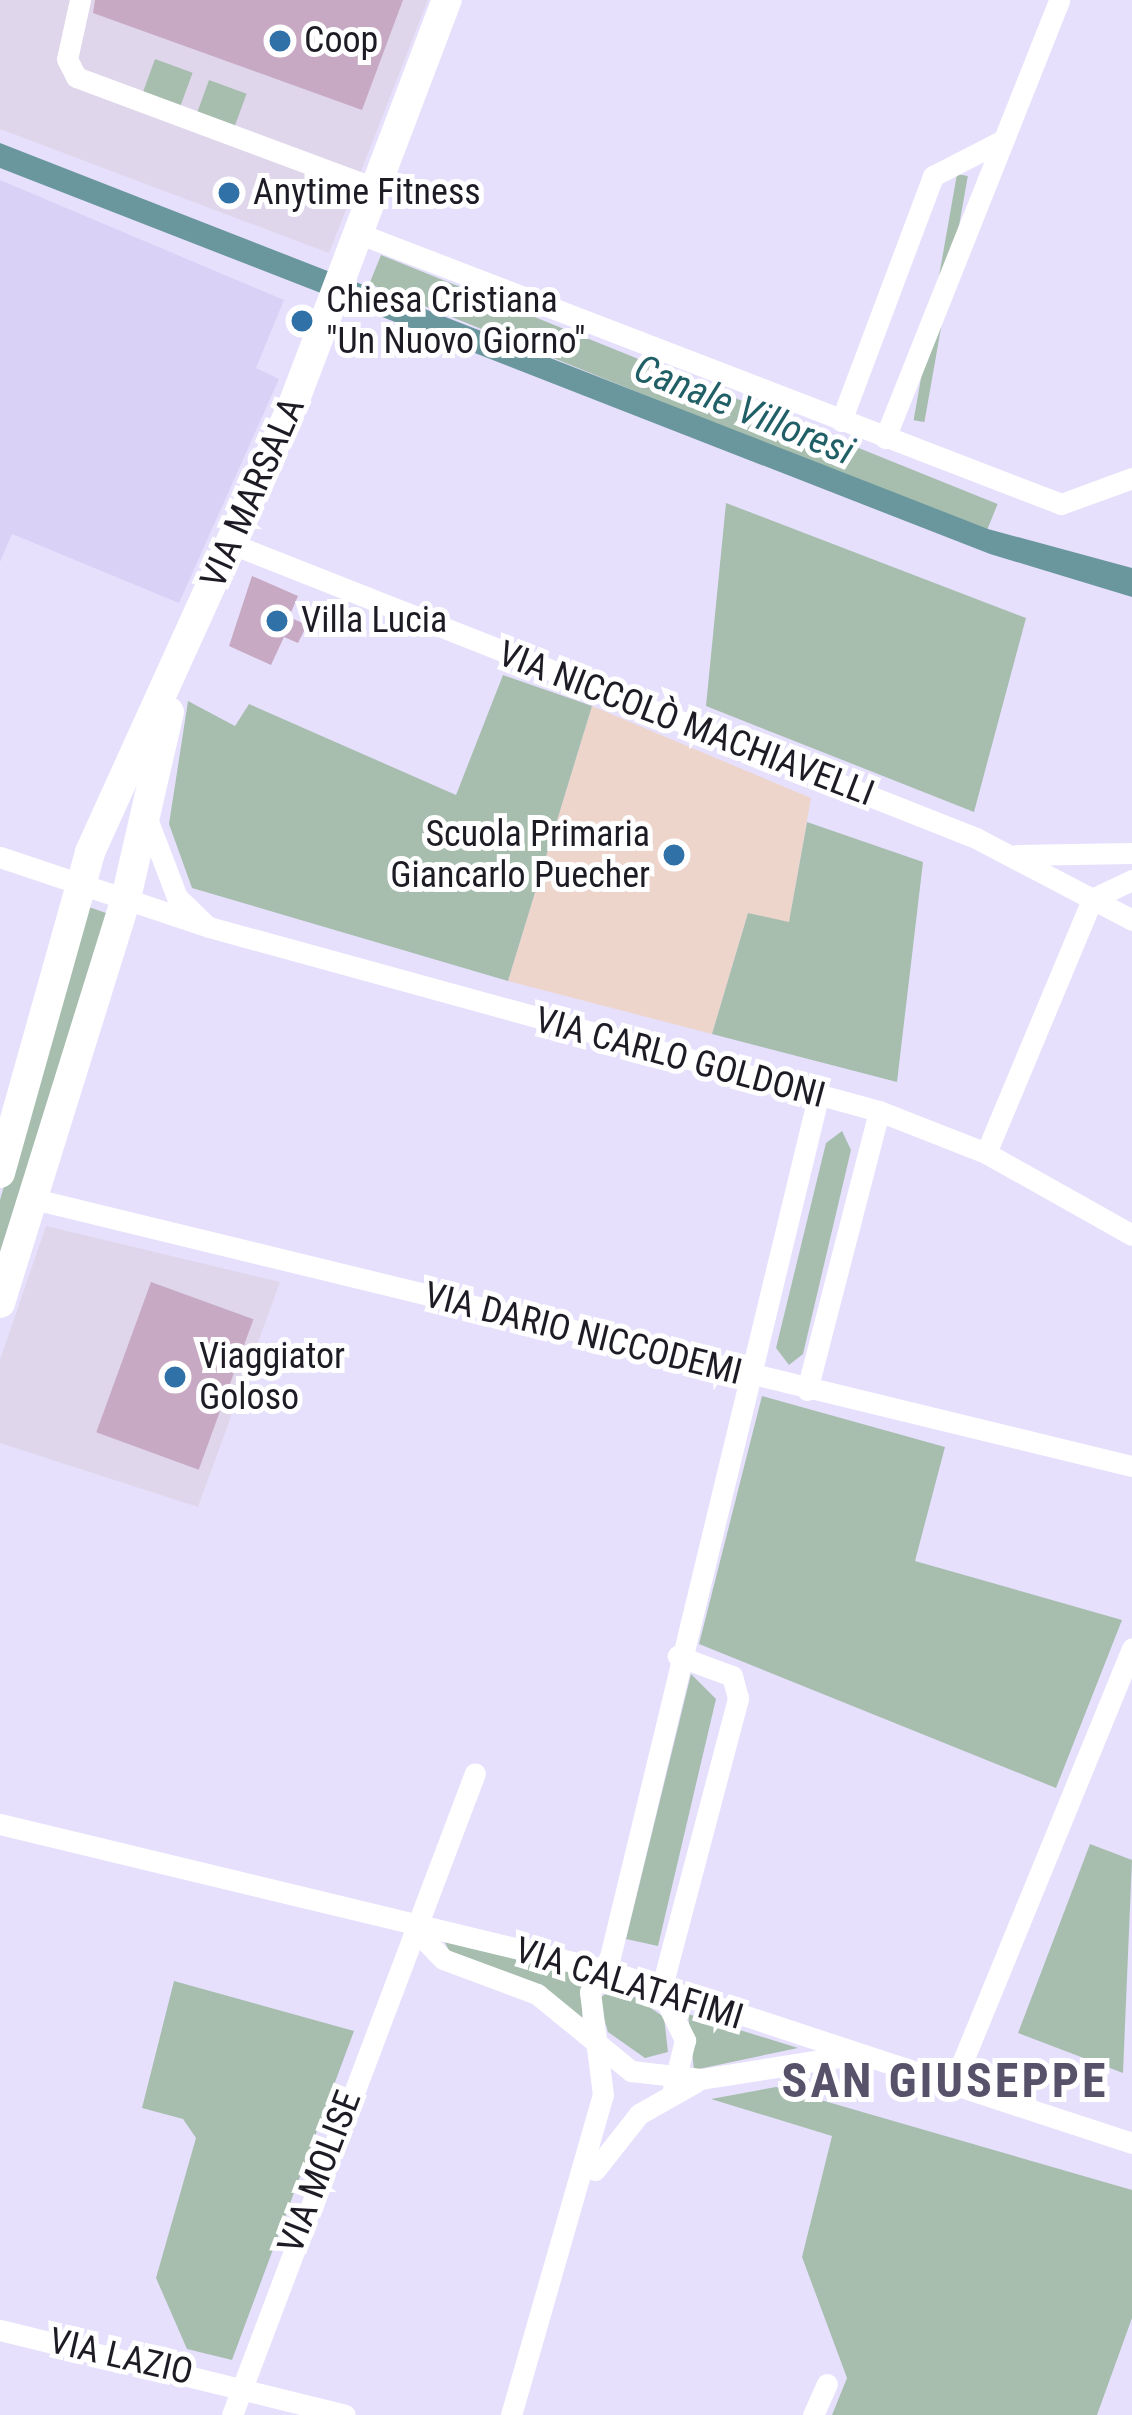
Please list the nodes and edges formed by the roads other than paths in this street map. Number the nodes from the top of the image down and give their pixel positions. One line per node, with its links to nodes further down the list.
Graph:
1 (80, 0): 5 (street)
2 (446, 0): 5 (street, VIA MARSALA)
3 (1059, 0): 4 (street)
4 (1001, 141): 7 (street); 8 (street)
5 (377, 190): 6 (street, VIA MARSALA)
6 (360, 234): 7 (street); 10 (street, VIA MARSALA)
7 (841, 421): 8 (street)
8 (877, 435): 9 (street)
9 (1132, 478)
10 (232, 544): 11 (street, VIA MARSALA); 14 (street, VIA NICCOLÒ MACHIAVELLI)
11 (184, 648): 12 (street, VIA MARSALA); 17 (street, VIA MARSALA)
12 (145, 812): 18 (street, VIA MARSALA); 21 (street)
13 (1132, 853): 14 (street)
14 (1016, 855): 19 (street, VIA NICCOLÒ MACHIAVELLI)
15 (0, 856): 17 (street, VIA CARLO GOLDONI)
16 (1132, 880): 19 (street)
17 (82, 884): 18 (street, VIA CARLO GOLDONI); 25 (street, VIA MARSALA)
18 (126, 898): 21 (street, VIA CARLO GOLDONI); 26 (street, VIA MARSALA)
19 (1092, 899): 20 (street, VIA NICCOLÒ MACHIAVELLI); 24 (street)
20 (1132, 920)
21 (209, 928): 22 (street, VIA CARLO GOLDONI)
22 (818, 1097): 23 (street, VIA CARLO GOLDONI); 29 (street)
23 (879, 1111): 24 (street, VIA CARLO GOLDONI); 30 (street)
24 (986, 1153): 27 (street, VIA CARLO GOLDONI)
25 (0, 1173)
26 (34, 1199): 28 (street, VIA MARSALA); 29 (street, VIA DARIO NICCODEMI)
27 (1132, 1234)
28 (0, 1303)
29 (751, 1375): 30 (street, VIA DARIO NICCODEMI); 33 (street)
30 (807, 1390): 31 (street, VIA DARIO NICCODEMI)
31 (1132, 1466)
32 (1132, 1648): 42 (street)
33 (677, 1656): 37 (street); 38 (street)
34 (475, 1773): 36 (street, VIA MOLISE)
35 (0, 1824): 36 (street, VIA CALATAFIMI)
36 (418, 1932): 37 (street, VIA CALATAFIMI); 39 (street, VIA CALATAFIMI); 47 (street, VIA MOLISE)
37 (606, 1970): 38 (street, VIA CALATAFIMI); 39 (street)
38 (661, 1990): 40 (street, VIA CALATAFIMI); 41 (street)
39 (597, 2053): 41 (street, VIA CALATAFIMI); 44 (street)
40 (864, 2059): 41 (street, VIA CALATAFIMI); 42 (street, VIA CALATAFIMI)
41 (683, 2084): 44 (street)
42 (953, 2085): 43 (street, VIA CALATAFIMI)
43 (1132, 2143)
44 (575, 2207): 50 (street)
45 (0, 2330): 47 (street, VIA LAZIO)
46 (826, 2384): 51 (street)
47 (241, 2386): 48 (street, VIA MOLISE); 49 (street, VIA LAZIO)
48 (232, 2415)
49 (345, 2415)
50 (511, 2415)
51 (813, 2415)

